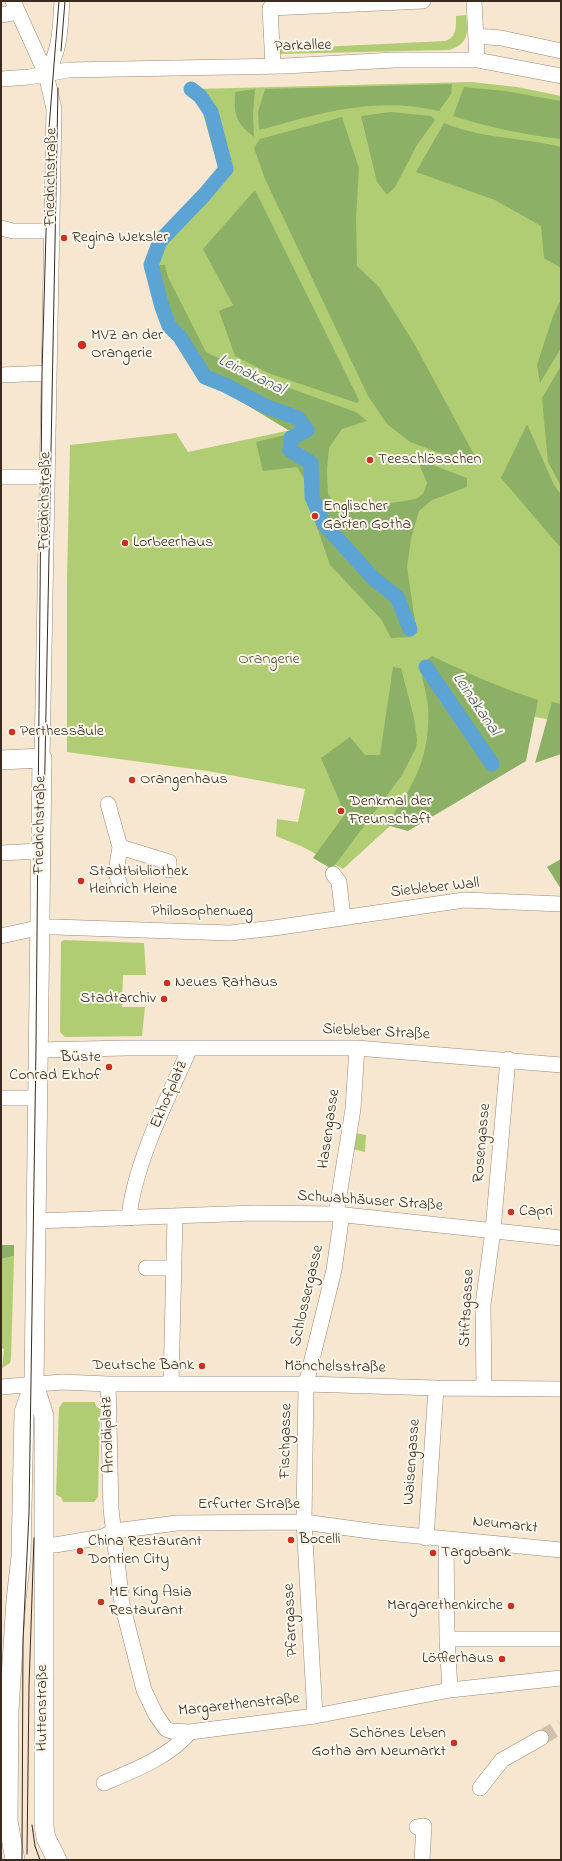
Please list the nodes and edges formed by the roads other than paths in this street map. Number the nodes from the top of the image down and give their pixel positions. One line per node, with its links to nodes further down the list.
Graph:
1 (62, 1): 10 (street)
2 (423, 1): 9 (street)
3 (474, 1): 6 (street)
4 (15, 6): 5 (street); 10 (street, Friedrichstraße)
5 (1, 15)
6 (476, 36): 7 (street); 8 (street)
7 (561, 51)
8 (477, 60): 9 (street, Parkallee); 11 (street, Parkallee)
9 (273, 66): 10 (street, Parkallee)
10 (46, 74): 12 (street, Parkallee); 14 (street, Friedrichstraße)
11 (561, 76)
12 (1, 79)
13 (1, 228): 14 (street)
14 (51, 231): 15 (street, Friedrichstraße)
15 (48, 373): 16 (street); 18 (street, Friedrichstraße)
16 (1, 375)
17 (1, 477): 18 (street)
18 (47, 477): 19 (street, Friedrichstraße)
19 (42, 758): 20 (main road); 23 (main road, Friedrichstraße)
20 (1, 760)
21 (108, 804): 22 (street)
22 (120, 846): 25 (street); 27 (street)
23 (40, 851): 24 (street); 30 (main road, Friedrichstraße)
24 (1, 852)
25 (169, 870)
26 (333, 874): 29 (street)
27 (120, 886)
28 (558, 904): 29 (street, Siebleber Wall)
29 (343, 918): 30 (street, Philosophenweg)
30 (39, 928): 31 (street, Philosophenweg); 34 (main road)
31 (1, 936)
32 (190, 1048): 33 (street, Siebleber Straße); 34 (street, Ekhofplatz); 41 (street, Ekhofplatz)
33 (358, 1048): 35 (street, Siebleber Straße); 39 (street, Hasengasse)
34 (38, 1050): 38 (main road)
35 (508, 1059): 36 (street, Siebleber Straße); 43 (street, Rosengasse)
36 (561, 1065)
37 (1, 1098): 38 (street)
38 (37, 1098): 42 (main road)
39 (339, 1214): 40 (street, Schwabhäuser Straße); 43 (street, Schwabhäuser Straße); 50 (street, Schlossergasse)
40 (175, 1217): 41 (street); 46 (street)
41 (129, 1218): 42 (street)
42 (42, 1221): 47 (main road)
43 (493, 1230): 44 (street, Schwabhäuser Straße); 53 (street, Stiftsgasse)
44 (561, 1238)
45 (146, 1268): 46 (street)
46 (174, 1268): 49 (street)
47 (34, 1384): 48 (street, Arnoldiplatz); 51 (street); 60 (main road); 65 (main road, Huttenstraße)
48 (108, 1384): 49 (street, Mönchelsstraße); 56 (street, Arnoldiplatz)
49 (171, 1384): 50 (street, Mönchelsstraße)
50 (306, 1384): 52 (street, Mönchelsstraße); 55 (street, Fischgasse)
51 (1, 1387)
52 (436, 1388): 53 (street, Mönchelsstraße); 57 (street, Waisengasse)
53 (484, 1388): 54 (street, Mönchelsstraße)
54 (561, 1389)
55 (304, 1522): 56 (street, Erfurter Straße); 57 (street, Erfurter Straße); 66 (street, Pfarrgasse)
56 (115, 1531): 60 (street, Erfurter Straße); 67 (street, Margarethenstraße)
57 (426, 1538): 58 (street, Erfurter Straße)
58 (446, 1539): 59 (street, Neumarkt); 61 (street)
59 (561, 1550)
60 (49, 1552): 74 (main road, Huttenstraße)
61 (447, 1639): 62 (street); 64 (street)
62 (561, 1639)
63 (561, 1678): 64 (street, Margarethenstraße)
64 (450, 1690): 66 (street, Margarethenstraße)
65 (5, 1706): 69 (main road, Huttenstraße)
66 (315, 1716): 67 (street, Margarethenstraße)
67 (190, 1732): 70 (street)
68 (541, 1738): 71 (street)
69 (4, 1755): 72 (main road, Huttenstraße)
70 (104, 1783)
71 (480, 1788)
72 (8, 1821): 75 (street); 76 (main road, Huttenstraße)
73 (417, 1827): 77 (street)
74 (55, 1859)
75 (6, 1860)
76 (15, 1860)
77 (422, 1860)

